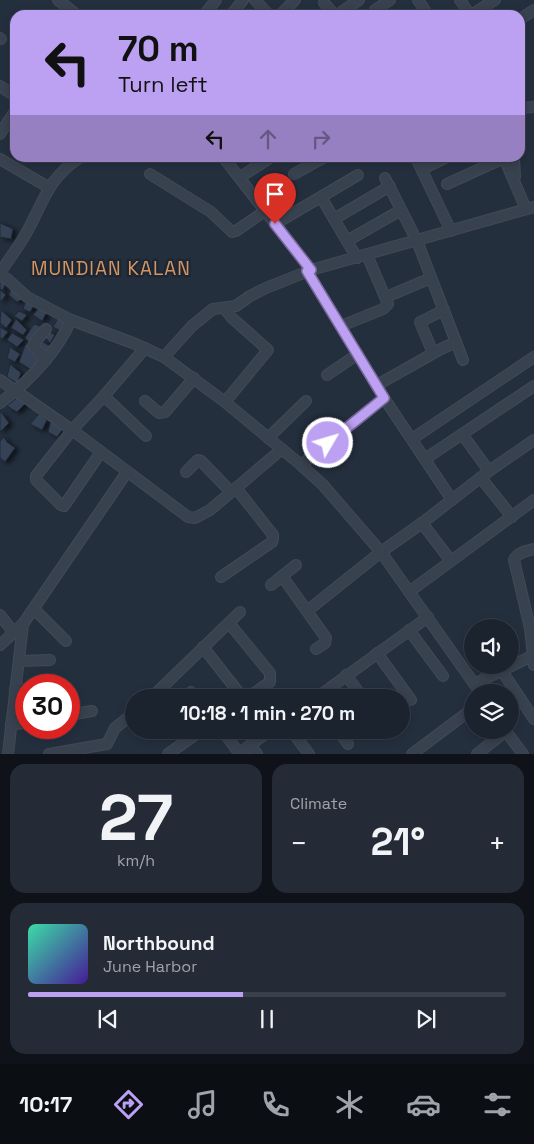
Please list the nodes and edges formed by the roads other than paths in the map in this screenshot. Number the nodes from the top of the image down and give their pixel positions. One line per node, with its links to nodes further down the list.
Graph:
1 (216, 0): 11 (street)
2 (243, 0): 12 (street)
3 (255, 0): 13 (street)
4 (295, 0): 14 (street)
5 (359, 0): 16 (street)
6 (390, 0): 17 (street)
7 (495, 0): 18 (street)
8 (61, 1): 10 (street)
9 (324, 3): 15 (street)
10 (71, 10)
11 (208, 10)
12 (235, 10)
13 (264, 10)
14 (285, 10)
15 (331, 10)
16 (344, 10)
17 (380, 10)
18 (478, 10)
19 (10, 119): 20 (street)
20 (0, 134)
21 (0, 159): 38 (street)
22 (73, 162): 38 (street)
23 (231, 162): 35 (street)
24 (264, 162): 35 (street)
25 (316, 162): 33 (street)
26 (418, 162): 31 (street)
27 (437, 162): 31 (street)
28 (495, 162): 37 (street)
29 (506, 162): 36 (street)
30 (514, 162): 36 (street)
31 (422, 169): 45 (street)
32 (150, 174): 42 (street)
33 (294, 174)
34 (358, 175): 39 (street)
35 (240, 177): 42 (street)
36 (515, 181): 40 (street)
37 (447, 184)
38 (48, 187): 50 (street)
39 (321, 196): 43 (street); 44 (street)
40 (530, 208): 45 (street)
41 (401, 210): 43 (street); 46 (street); 47 (street)
42 (265, 211): 44 (street)
43 (334, 219): 46 (street)
44 (275, 224): 49 (street)
45 (451, 231): 47 (street)
46 (347, 240): 48 (street)
47 (417, 241): 48 (street); 51 (street)
48 (362, 256): 49 (street); 52 (street)
49 (309, 270): 53 (street); 56 (street)
50 (0, 274): 55 (street)
51 (431, 278): 52 (street); 54 (street)
52 (386, 297): 56 (street)
53 (224, 308): 63 (street); 76 (street)
54 (444, 310): 58 (street); 60 (street)
55 (71, 320): 59 (street); 64 (street)
56 (341, 326): 61 (street)
57 (46, 329): 64 (street)
58 (456, 342): 60 (street); 65 (street)
59 (145, 348): 63 (street); 72 (street)
60 (433, 353): 69 (street)
61 (358, 354): 66 (street); 69 (street)
62 (534, 357): 82 (street)
63 (164, 358): 67 (street)
64 (46, 360): 71 (street)
65 (463, 360)
66 (327, 375)
67 (194, 378): 74 (street); 76 (street)
68 (0, 380): 71 (street)
69 (377, 385): 73 (street)
70 (534, 386): 79 (street)
71 (16, 391): 77 (street); 78 (street)
72 (104, 396): 78 (street); 80 (street)
73 (384, 398): 82 (street); 87 (street)
74 (145, 401)
75 (306, 401): 81 (street)
76 (225, 402): 81 (street)
77 (0, 403)
78 (72, 430): 85 (street); 85 (street)
79 (462, 434): 86 (street); 90 (street)
80 (146, 436)
81 (268, 438): 84 (street)
82 (412, 439): 86 (street)
83 (534, 440): 90 (street)
84 (282, 449): 87 (street); 91 (street)
85 (101, 452): 88 (street)
86 (425, 459): 92 (street)
87 (301, 464): 97 (street)
88 (127, 472): 91 (street); 104 (street)
89 (186, 472): 91 (street)
90 (485, 475): 92 (street); 94 (street)
91 (234, 490): 101 (street)
92 (452, 500): 95 (street)
93 (534, 500): 94 (street)
94 (512, 517): 98 (street)
95 (422, 523): 97 (street); 98 (street)
96 (534, 549): 111 (street)
97 (381, 552): 103 (street); 105 (street)
98 (451, 562): 103 (street)
99 (296, 565): 100 (street)
100 (282, 576): 102 (street); 105 (street)
101 (221, 577)
102 (271, 584)
103 (410, 592): 108 (street)
104 (34, 609): 110 (street); 114 (street)
105 (307, 611): 117 (street)
106 (240, 612): 109 (street)
107 (0, 615): 113 (street)
108 (428, 617): 112 (street); 128 (street)
109 (228, 623): 116 (street); 133 (street)
110 (23, 624): 113 (street); 120 (street)
111 (532, 627): 121 (street)
112 (408, 630): 118 (street); 127 (street)
113 (14, 633): 115 (street)
114 (66, 641)
115 (0, 645)
116 (203, 647): 131 (street); 132 (street)
117 (316, 649)
118 (377, 653): 126 (street); 136 (street)
119 (50, 660): 120 (street)
120 (19, 661): 123 (street)
121 (533, 661): 122 (street)
122 (519, 666)
123 (17, 674)
124 (498, 674): 129 (street)
125 (504, 674): 140 (street)
126 (346, 675): 134 (street); 135 (street)
127 (443, 676)
128 (474, 684)
129 (483, 684)
130 (15, 689): 142 (street)
131 (160, 689)
132 (238, 689)
133 (259, 689)
134 (328, 689)
135 (356, 689)
136 (412, 700)
137 (92, 711): 138 (street)
138 (80, 713)
139 (464, 715): 160 (street)
140 (534, 719)
141 (125, 720): 153 (street)
142 (11, 724): 143 (street); 154 (street)
143 (15, 724)
144 (189, 739): 156 (street)
145 (228, 739): 157 (street)
146 (258, 739): 152 (street)
147 (298, 739): 159 (street)
148 (344, 739): 151 (street)
149 (496, 739): 161 (street)
150 (512, 739): 162 (street)
151 (348, 744)
152 (250, 745): 157 (street); 158 (street)
153 (78, 752): 155 (street)
154 (8, 754)
155 (49, 754)
156 (168, 754)
157 (238, 754)
158 (257, 754)
159 (309, 754)
160 (412, 754)
161 (477, 754)
162 (523, 754)

